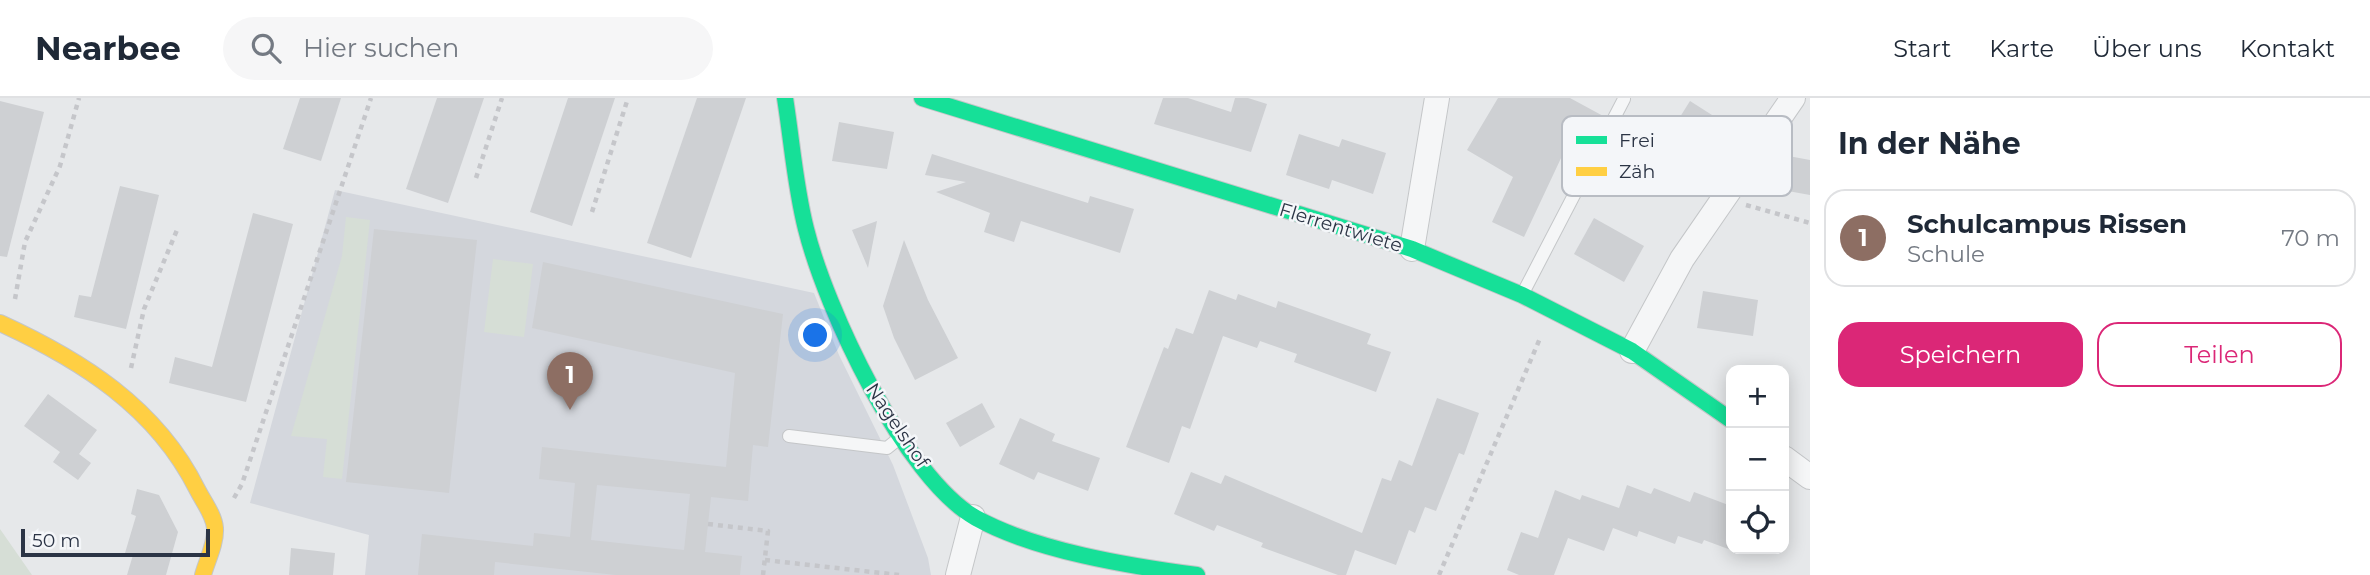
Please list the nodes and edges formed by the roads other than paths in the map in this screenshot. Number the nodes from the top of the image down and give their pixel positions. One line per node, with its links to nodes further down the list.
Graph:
1 (785, 98): 16 (street, Nagelshof)
2 (922, 98): 10 (street, Flerrentwiete)
3 (1437, 98): 10 (street)
4 (1793, 98): 7 (street)
5 (1624, 99): 6 (lane)
6 (1615, 116)
7 (1780, 116)
8 (1574, 196): 11 (lane)
9 (1723, 196): 13 (street)
10 (1412, 249): 11 (street, Flerrentwiete)
11 (1522, 295): 13 (street, Flerrentwiete)
12 (5, 325): 20 (street)
13 (1632, 351): 14 (street, Flerrentwiete)
14 (1726, 417)
15 (789, 436): 16 (lane)
16 (902, 436): 19 (street, Nagelshof)
17 (1789, 462): 18 (street)
18 (1810, 477)
19 (973, 517): 21 (street); 22 (street, Nagelshof)
20 (203, 575)
21 (958, 575)
22 (1197, 575)

